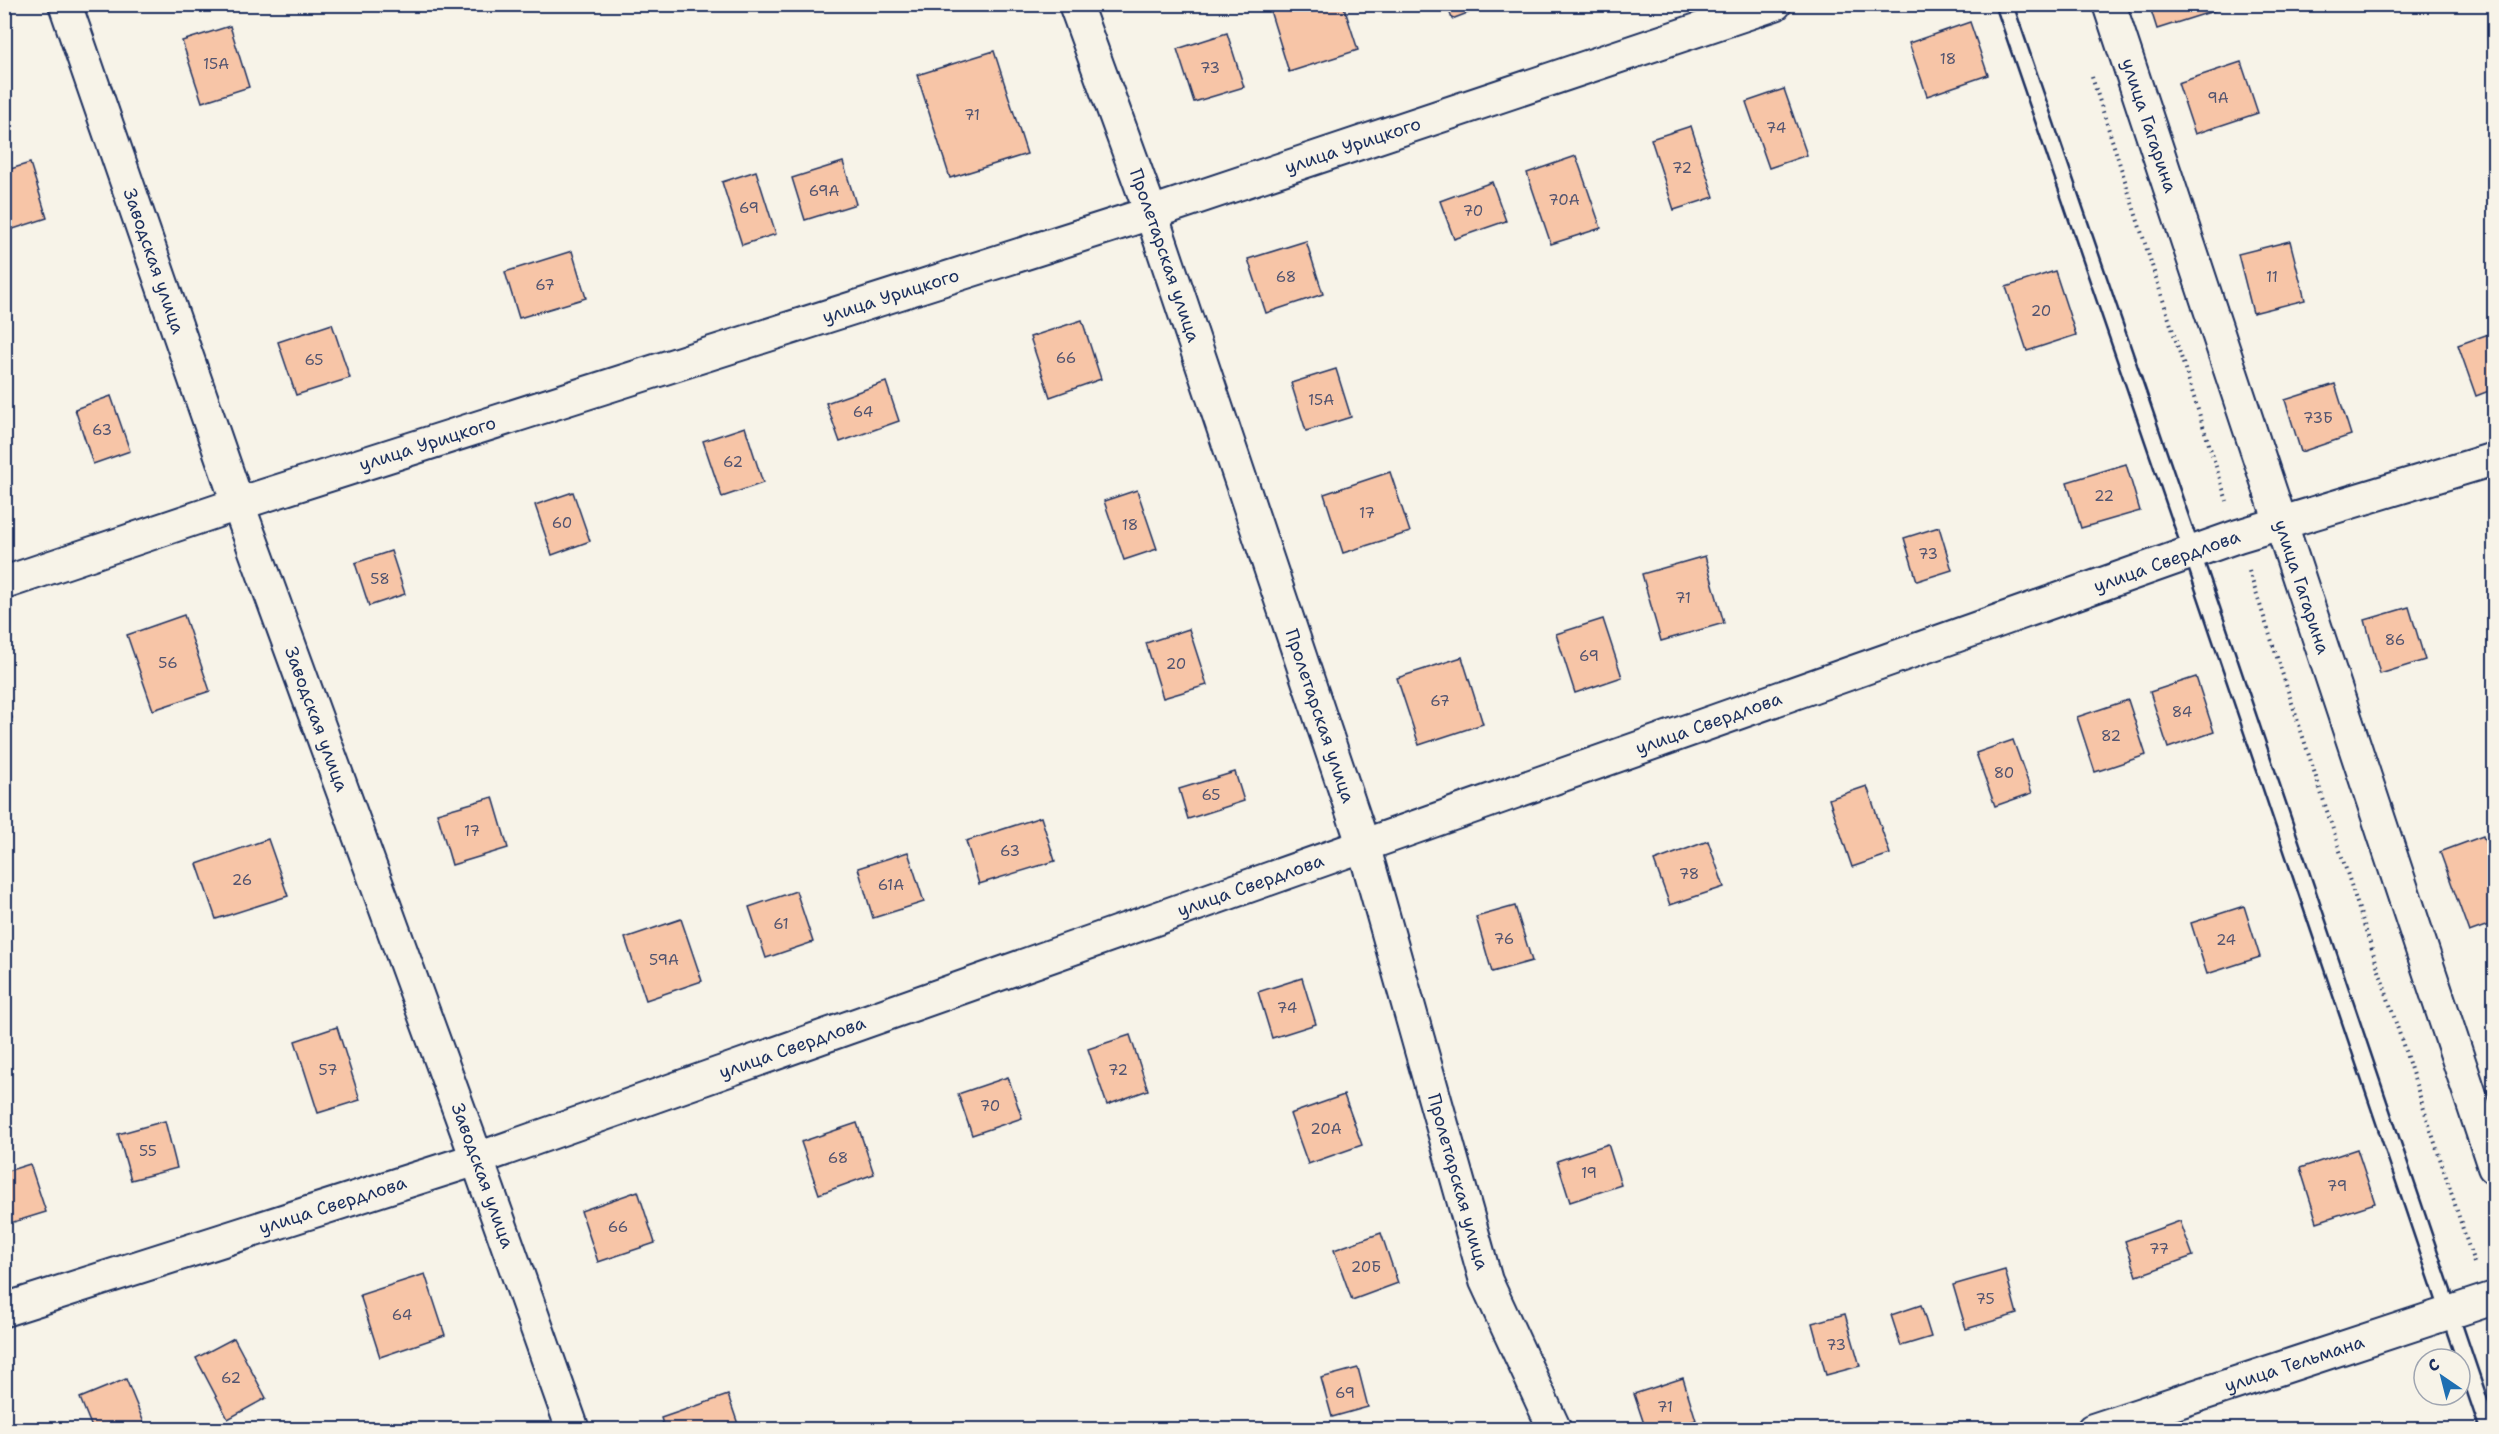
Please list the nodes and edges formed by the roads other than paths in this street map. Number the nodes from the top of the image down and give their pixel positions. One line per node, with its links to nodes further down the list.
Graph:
1 (65, 4): 8 (street, Заводская улица)
2 (1075, 4): 6 (street, Пролетарская улица)
3 (1775, 4): 6 (street, улица Урицкого)
4 (2004, 4): 10 (lane)
5 (2109, 4): 9 (street, улица Гагарина)
6 (1151, 213): 8 (street, улица Урицкого); 12 (street, Пролетарская улица)
7 (2494, 459): 9 (street, улица Свердлова)
8 (238, 504): 11 (street, улица Урицкого); 13 (street, Заводская улица)
9 (2281, 522): 10 (street, улица Свердлова); 14 (street, улица Гагарина)
10 (2192, 552): 12 (street, улица Свердлова); 17 (lane)
11 (4, 583)
12 (1363, 844): 13 (street, улица Свердлова); 19 (street, Пролетарская улица)
13 (477, 1159): 16 (street, улица Свердлова); 18 (street, Заводская улица)
14 (2494, 1167)
15 (2490, 1299): 17 (street, улица Тельмана)
16 (4, 1310)
17 (2448, 1312): 20 (street, улица Тельмана); 21 (lane)
18 (573, 1430)
19 (1555, 1430)
20 (2093, 1430)
21 (2489, 1430)

